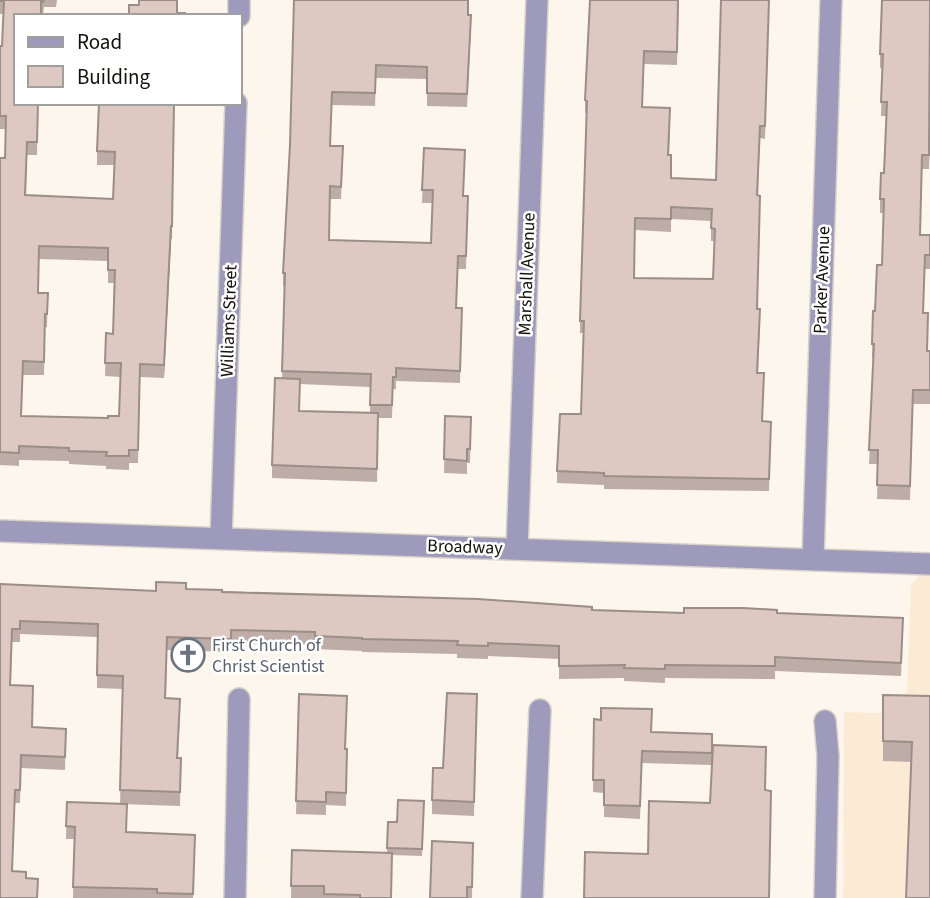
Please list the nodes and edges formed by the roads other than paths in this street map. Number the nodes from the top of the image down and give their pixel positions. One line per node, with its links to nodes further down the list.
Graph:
1 (537, 0): 6 (street, Marshall Avenue)
2 (831, 0): 7 (street, Parker Avenue)
3 (236, 105): 5 (street, Williams Street)
4 (0, 531): 5 (street, Broadway)
5 (222, 538): 6 (street, Broadway)
6 (517, 549): 7 (street, Broadway)
7 (813, 559): 8 (street, Broadway)
8 (930, 564)
9 (239, 699): 12 (street)
10 (540, 710): 13 (street)
11 (825, 721): 14 (street)
12 (235, 898)
13 (532, 898)
14 (825, 898)

